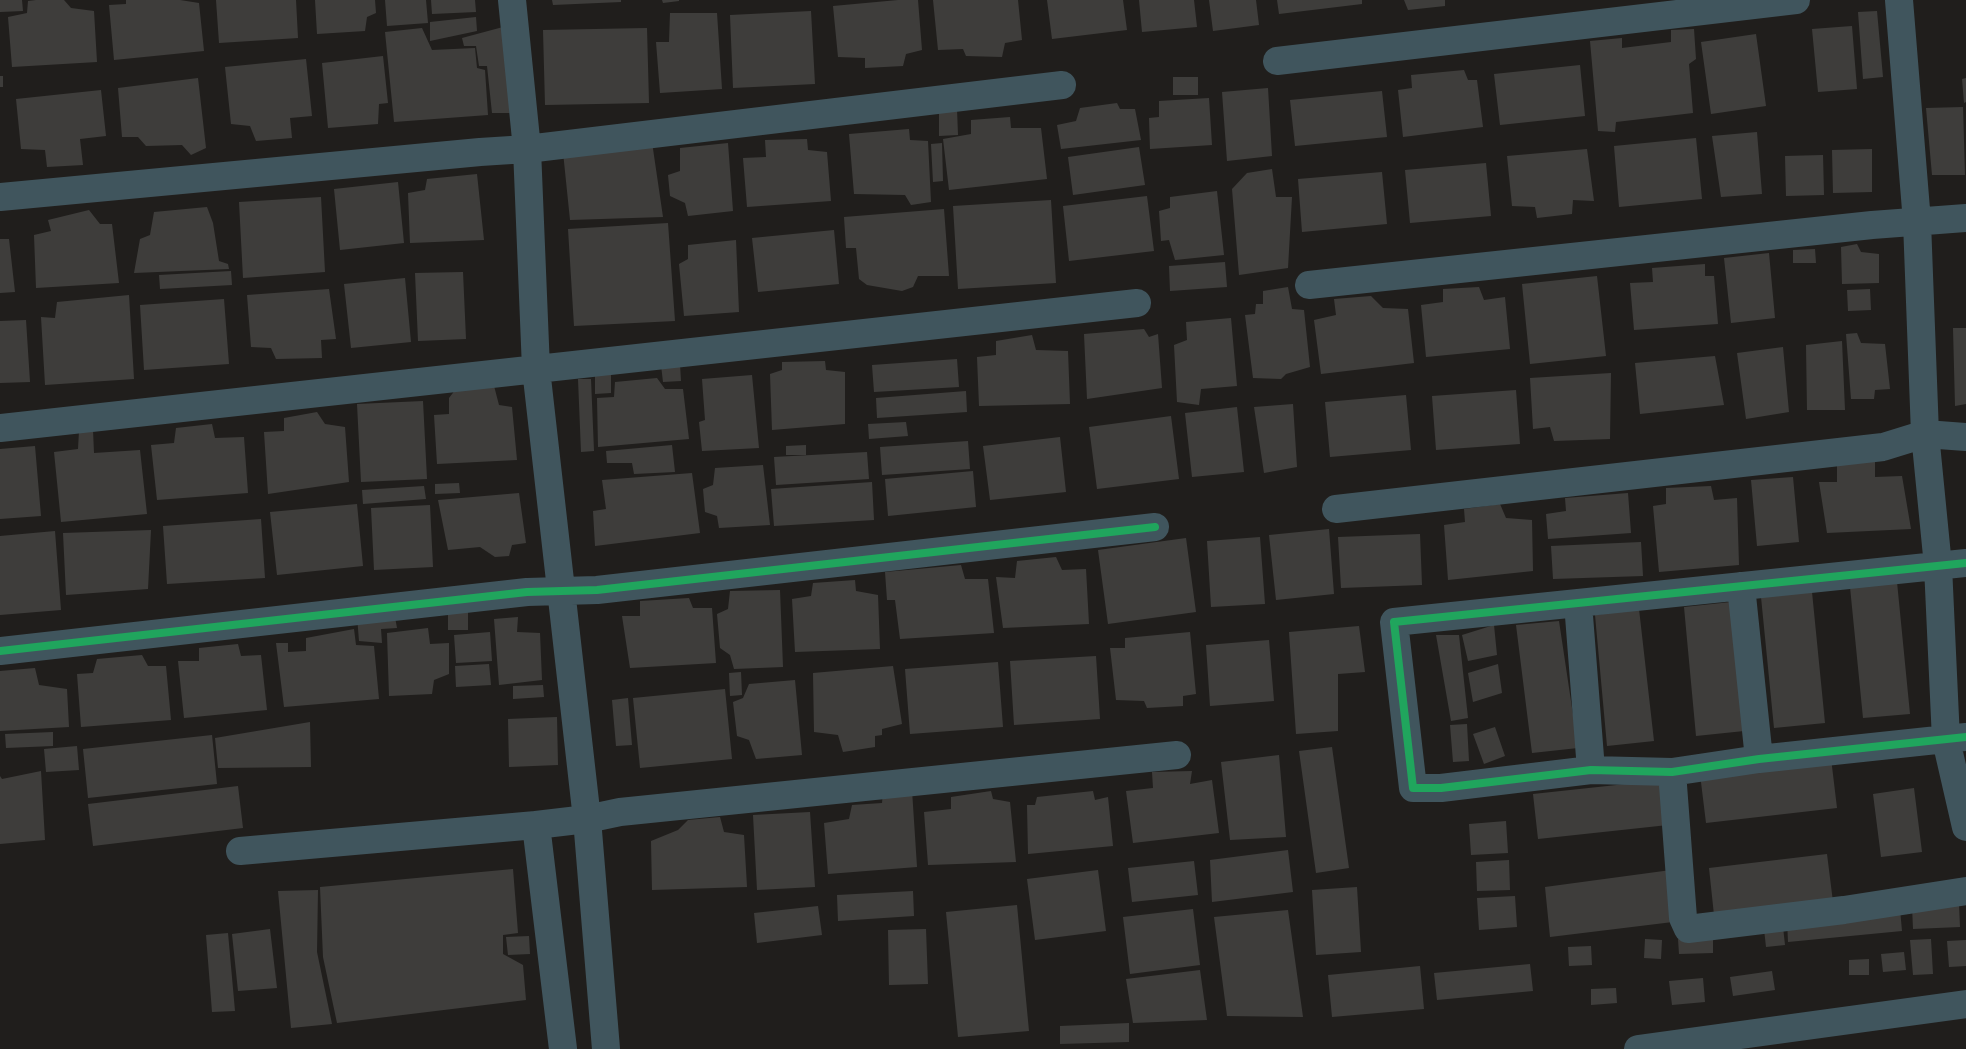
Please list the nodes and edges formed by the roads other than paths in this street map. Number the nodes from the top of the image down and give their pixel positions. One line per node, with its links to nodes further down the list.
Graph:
1 (512, 0): 6 (street)
2 (1796, 0): 4 (street)
3 (1899, 0): 9 (street)
4 (1277, 61)
5 (1062, 85): 6 (street)
6 (527, 149): 7 (street); 12 (street)
7 (0, 197)
8 (1966, 218): 9 (street)
9 (1917, 222): 10 (street); 14 (street)
10 (1309, 285)
11 (1137, 303): 12 (street)
12 (536, 369): 13 (street); 21 (street)
13 (0, 428)
14 (1925, 434): 15 (street); 16 (street); 19 (street)
15 (1966, 437)
16 (1336, 509)
17 (1155, 528): 21 (street)
18 (1966, 563): 19 (street)
19 (1938, 566): 20 (street); 24 (street)
20 (1741, 586): 22 (street); 26 (street)
21 (561, 591): 23 (street); 29 (street)
22 (1578, 603): 27 (street); 27 (street)
23 (0, 651)
24 (1956, 739): 26 (street); 31 (street)
25 (1176, 755): 29 (street)
26 (1759, 759): 28 (street)
27 (1591, 770): 28 (street)
28 (1672, 772): 33 (street)
29 (587, 819): 30 (street); 36 (street)
30 (536, 825): 32 (street); 35 (street)
31 (1966, 827)
32 (240, 851)
33 (1966, 892)
34 (1966, 1004): 37 (street)
35 (563, 1049)
36 (606, 1049)
37 (1638, 1049)

